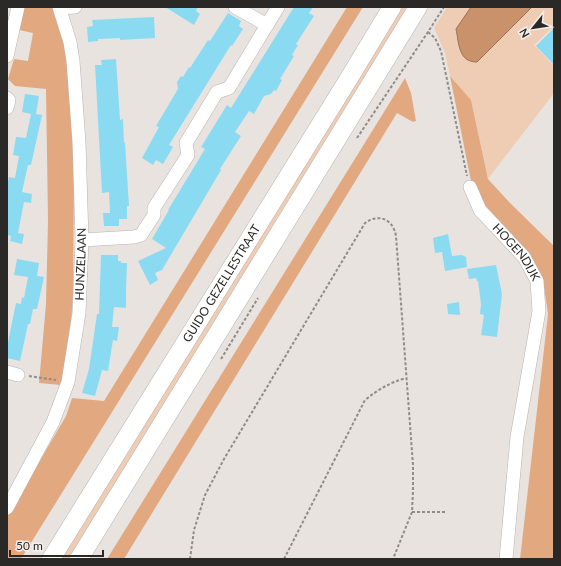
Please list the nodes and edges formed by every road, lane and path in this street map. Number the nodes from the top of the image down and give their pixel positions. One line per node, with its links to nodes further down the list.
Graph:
1 (18, 7): 10 (street)
2 (75, 7): 8 (street)
3 (235, 7): 9 (street)
4 (278, 7): 9 (street)
5 (392, 7): 21 (main road, GUIDO GEZELLESTRAAT)
6 (418, 7): 22 (main road, GUIDO GEZELLESTRAAT)
7 (444, 7): 13 (path)
8 (60, 8): 14 (street, HUNZELAAN)
9 (267, 25): 14 (street)
10 (7, 56)
11 (7, 98): 12 (street)
12 (7, 108)
13 (470, 187): 26 (street, HOGENDIJK)
14 (82, 240): 17 (street, HUNZELAAN)
15 (12, 373): 17 (path)
16 (406, 378): 19 (path); 23 (path); 24 (path)
17 (68, 382): 18 (street, HUNZELAAN)
18 (7, 508)
19 (412, 512): 20 (path); 25 (path)
20 (447, 512)
21 (51, 559)
22 (79, 559)
23 (190, 559)
24 (284, 559)
25 (393, 559)
26 (506, 559)

